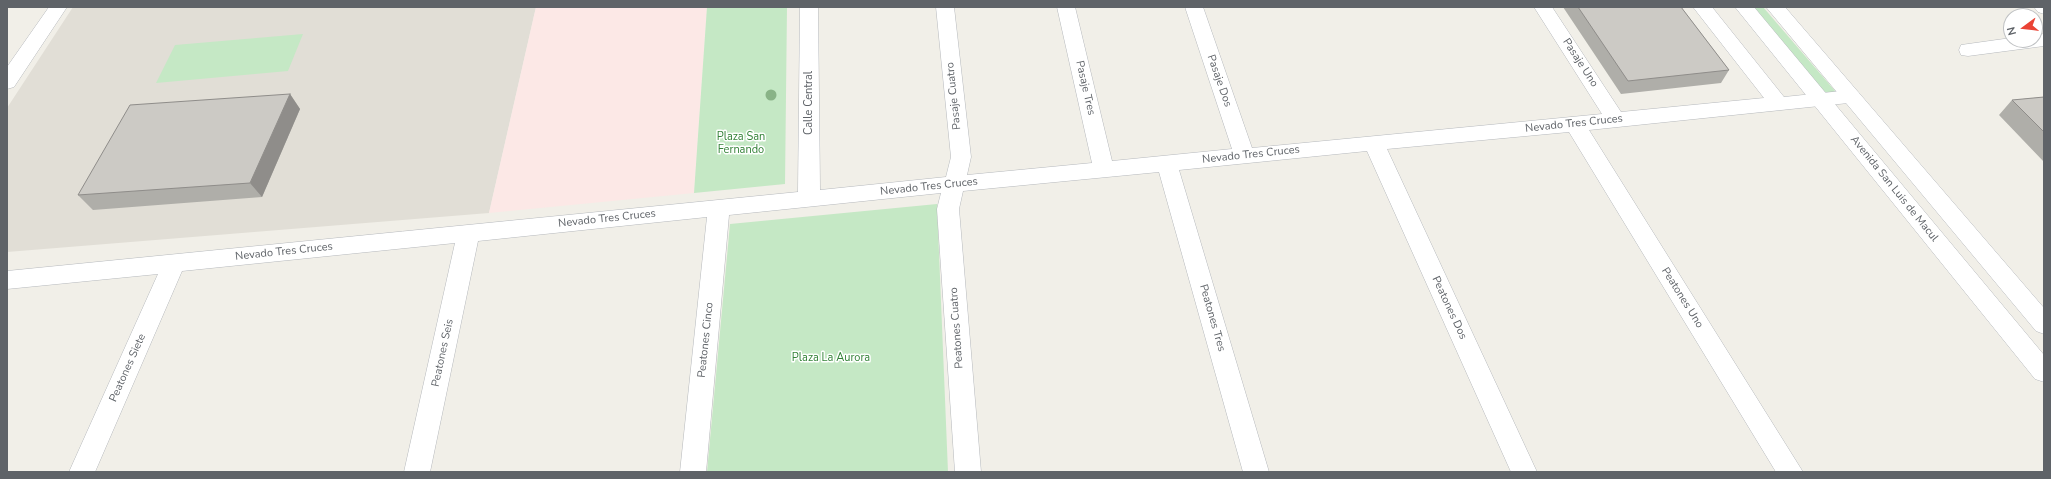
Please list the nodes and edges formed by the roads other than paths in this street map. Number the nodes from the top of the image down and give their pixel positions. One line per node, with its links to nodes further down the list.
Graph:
1 (58, 7): 12 (street)
2 (808, 7): 23 (street, Calle Central)
3 (945, 7): 22 (street, Pasaje Cuatro)
4 (1066, 7): 21 (street, Pasaje Tres)
5 (1194, 7): 19 (street, Pasaje Dos)
6 (1543, 7): 16 (street, Pasaje Uno)
7 (1702, 7): 15 (street)
8 (1744, 7): 14 (street, Avenida San Luis de Macul)
9 (1775, 7): 13 (street)
10 (2044, 40): 11 (street)
11 (1968, 50)
12 (7, 82)
13 (1851, 97): 14 (street, Nevado Tres Cruces); 28 (street)
14 (1821, 100): 15 (street, Nevado Tres Cruces); 29 (street, Avenida San Luis de Macul)
15 (1779, 104): 16 (street, Nevado Tres Cruces)
16 (1616, 120): 17 (street, Nevado Tres Cruces)
17 (1574, 124): 18 (street, Nevado Tres Cruces); 36 (street, Peatones Uno)
18 (1374, 143): 19 (street, Nevado Tres Cruces); 35 (street, Peatones Dos)
19 (1245, 156): 20 (street, Nevado Tres Cruces)
20 (1167, 163): 21 (street, Nevado Tres Cruces); 34 (street, Peatones Tres)
21 (1104, 169): 22 (street, Nevado Tres Cruces)
22 (954, 184): 23 (street, Nevado Tres Cruces); 33 (street, Peatones Cuatro)
23 (809, 199): 24 (street, Nevado Tres Cruces)
24 (719, 208): 25 (street, Nevado Tres Cruces); 32 (street, Peatones Cinco)
25 (468, 234): 26 (street, Nevado Tres Cruces); 31 (street, Peatones Seis)
26 (174, 263): 27 (street, Nevado Tres Cruces); 30 (street, Peatones Siete)
27 (7, 280)
28 (2044, 324)
29 (2044, 372)
30 (82, 472)
31 (417, 472)
32 (693, 472)
33 (968, 472)
34 (1256, 472)
35 (1524, 472)
36 (1790, 472)

